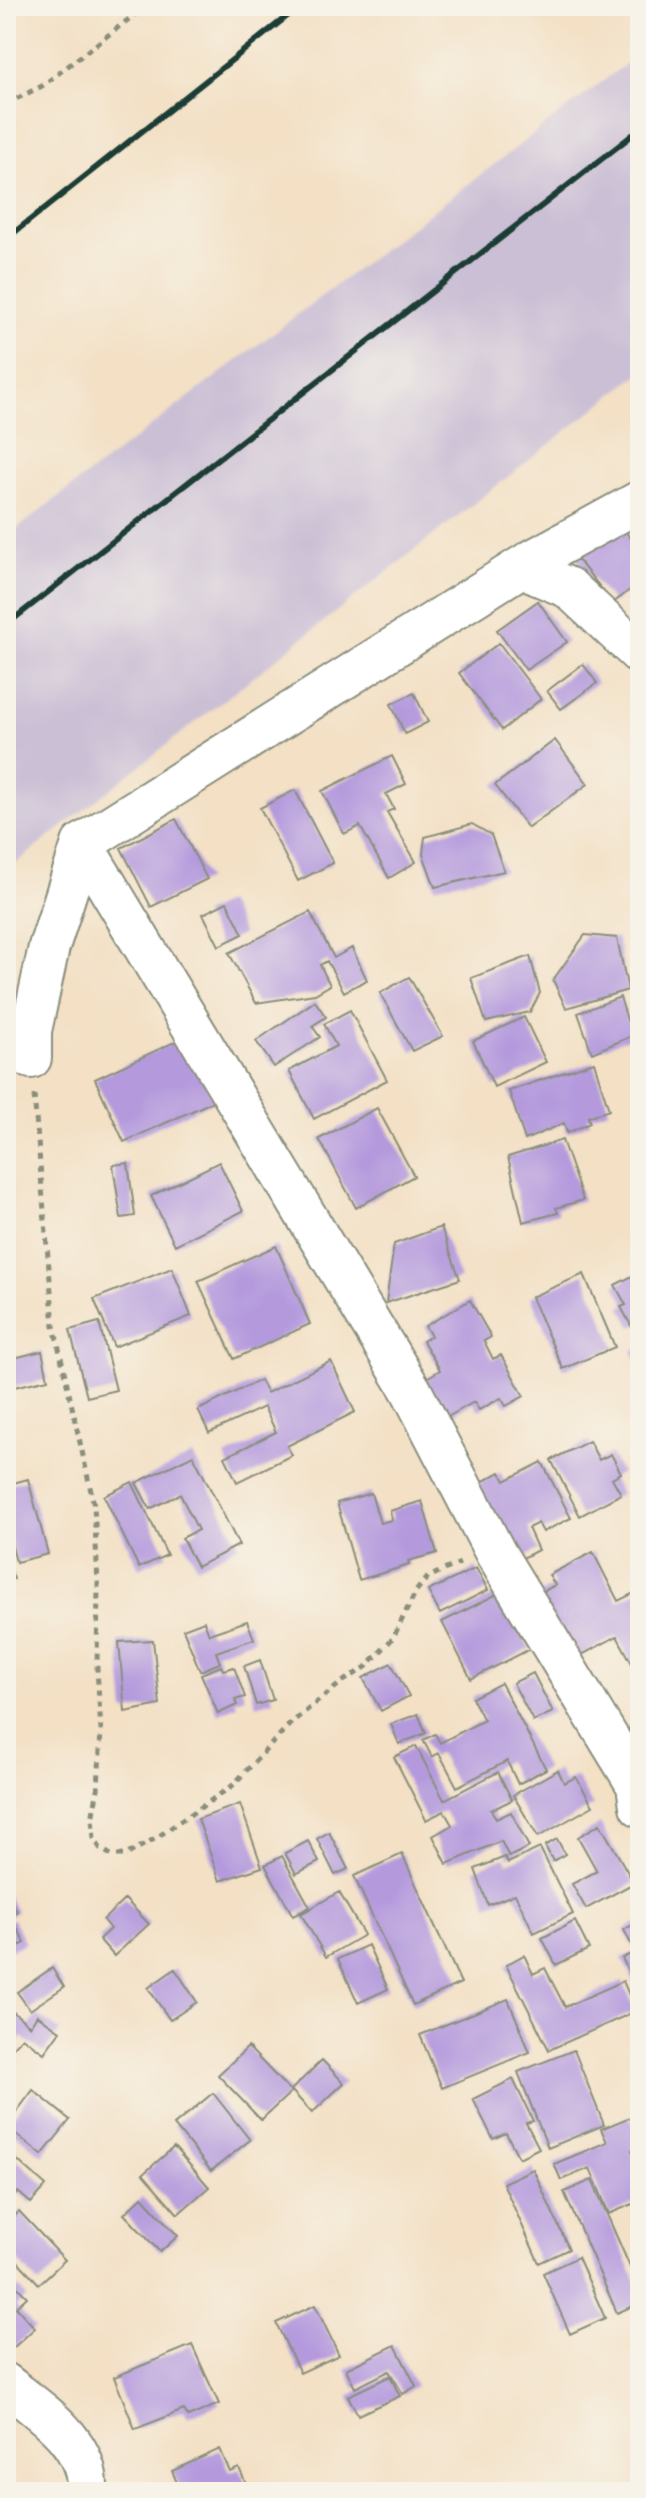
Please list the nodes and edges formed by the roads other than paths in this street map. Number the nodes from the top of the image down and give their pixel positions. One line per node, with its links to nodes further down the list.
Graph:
1 (640, 501): 2 (street)
2 (529, 562): 3 (street); 4 (street)
3 (640, 654)
4 (82, 844): 5 (street); 6 (street)
5 (31, 1058)
6 (639, 1792)
7 (6, 2384): 8 (street)
8 (87, 2492)

